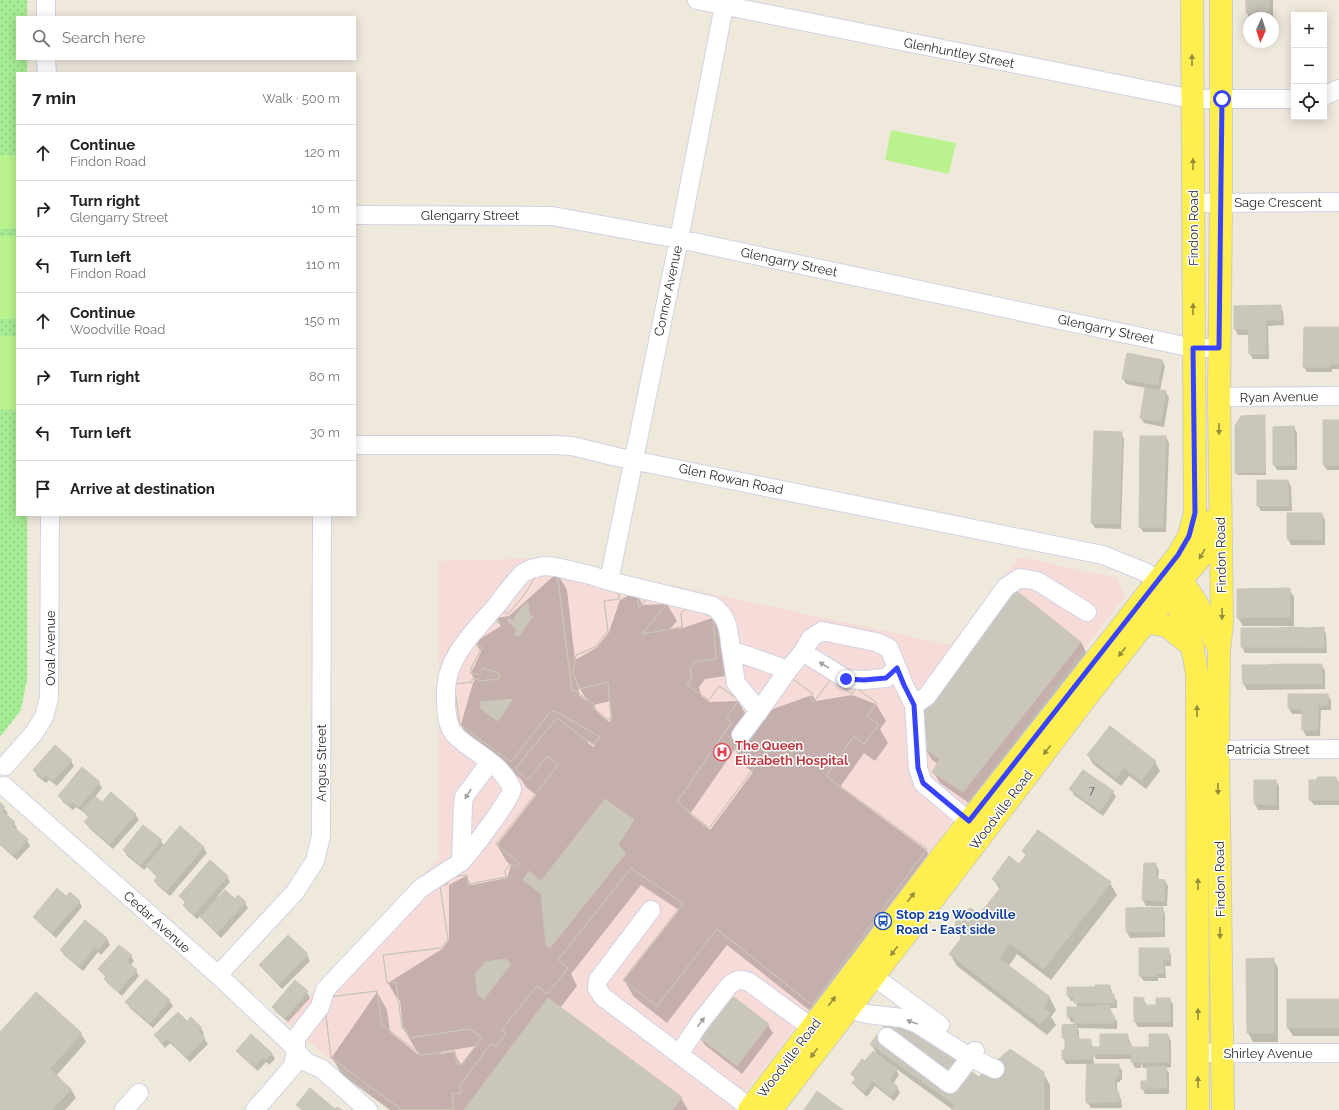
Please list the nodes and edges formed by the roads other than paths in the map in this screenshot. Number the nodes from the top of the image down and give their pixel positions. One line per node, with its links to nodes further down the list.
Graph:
1 (46, 0): 6 (street)
2 (697, 0): 5 (street, Glenhuntley Street)
3 (1192, 0): 11 (main road, Findon Road, one-way to 3)
4 (1221, 0): 12 (main road, Findon Road)
5 (724, 3): 11 (street, Glenhuntley Street); 18 (street, Connor Avenue)
6 (46, 16)
7 (46, 60): 8 (street)
8 (46, 72)
9 (1339, 89): 10 (street)
10 (1327, 95)
11 (1192, 99): 12 (street, Glenhuntley Street); 16 (main road, Findon Road, one-way to 11)
12 (1222, 99): 13 (street, Glenhuntley Street); 14 (main road, Findon Road)
13 (1291, 99)
14 (1221, 202): 15 (street, Sage Crescent); 16 (street, Sage Crescent); 20 (main road, Findon Road)
15 (1339, 202)
16 (1193, 203): 19 (main road, Findon Road, one-way to 16)
17 (356, 215): 18 (street, Glengarry Street)
18 (679, 239): 19 (street, Glengarry Street); 24 (street, Connor Avenue)
19 (1193, 348): 20 (street, Glengarry Street); 29 (main road, Findon Road)
20 (1219, 348): 22 (main road, Findon Road)
21 (1339, 396): 22 (street, Ryan Avenue)
22 (1219, 397): 25 (main road, Findon Road, one-way to 25)
23 (356, 446): 24 (street, Glen Rowan Road)
24 (633, 460): 28 (street, Connor Avenue); 29 (street, Glen Rowan Road)
25 (1220, 505): 29 (main road, Woodville Road, one-way to 29); 33 (main road, Findon Road, one-way to 33)
26 (50, 516): 44 (street, Oval Avenue)
27 (322, 516): 49 (street, Angus Street)
28 (609, 581): 34 (street); 43 (street)
29 (1169, 581): 31 (main road, Woodville Road); 32 (main road, Findon Road); 33 (main road); 46 (main road, Woodville Road)
30 (1087, 612): 38 (street)
31 (1146, 622): 32 (main road); 46 (main road, Woodville Road, one-way to 46)
32 (1193, 647): 42 (main road, Findon Road, one-way to 32)
33 (1219, 649): 42 (main road, Findon Road)
34 (731, 650): 37 (street); 39 (street)
35 (803, 652): 36 (street, one-way to 35); 36 (street); 37 (street)
36 (897, 668): 38 (street)
37 (788, 670): 39 (street)
38 (914, 705): 46 (street)
39 (759, 711): 40 (street)
40 (741, 735)
41 (1339, 749): 42 (street, Patricia Street)
42 (1208, 750): 54 (main road, Findon Road, one-way to 42); 55 (main road, Findon Road, one-way to 55)
43 (490, 762): 47 (street, one-way to 47); 47 (street)
44 (2, 765): 45 (street)
45 (2, 787): 49 (street, Cedar Avenue)
46 (976, 827): 50 (main road, Woodville Road, one-way to 50); 52 (main road, Woodville Road, one-way to 46)
47 (461, 862): 59 (street)
48 (651, 910): 57 (street)
49 (218, 975): 59 (street, Cedar Avenue)
50 (873, 976): 51 (main road, Woodville Road); 58 (street)
51 (847, 1009): 58 (street, one-way to 51); 61 (main road, Woodville Road, one-way to 61)
52 (812, 1028): 57 (street, one-way to 52); 61 (main road, Woodville Road)
53 (887, 1037): 58 (street)
54 (1198, 1053): 55 (street, Shirley Avenue); 65 (main road, Findon Road, one-way to 54)
55 (1222, 1053): 56 (street, Shirley Avenue); 66 (main road, Findon Road)
56 (1339, 1053)
57 (679, 1054): 61 (street)
58 (973, 1054)
59 (301, 1056): 63 (street); 64 (street)
60 (139, 1093): 62 (street)
61 (756, 1109)
62 (124, 1110)
63 (255, 1110)
64 (368, 1110)
65 (1198, 1110)
66 (1222, 1110)

